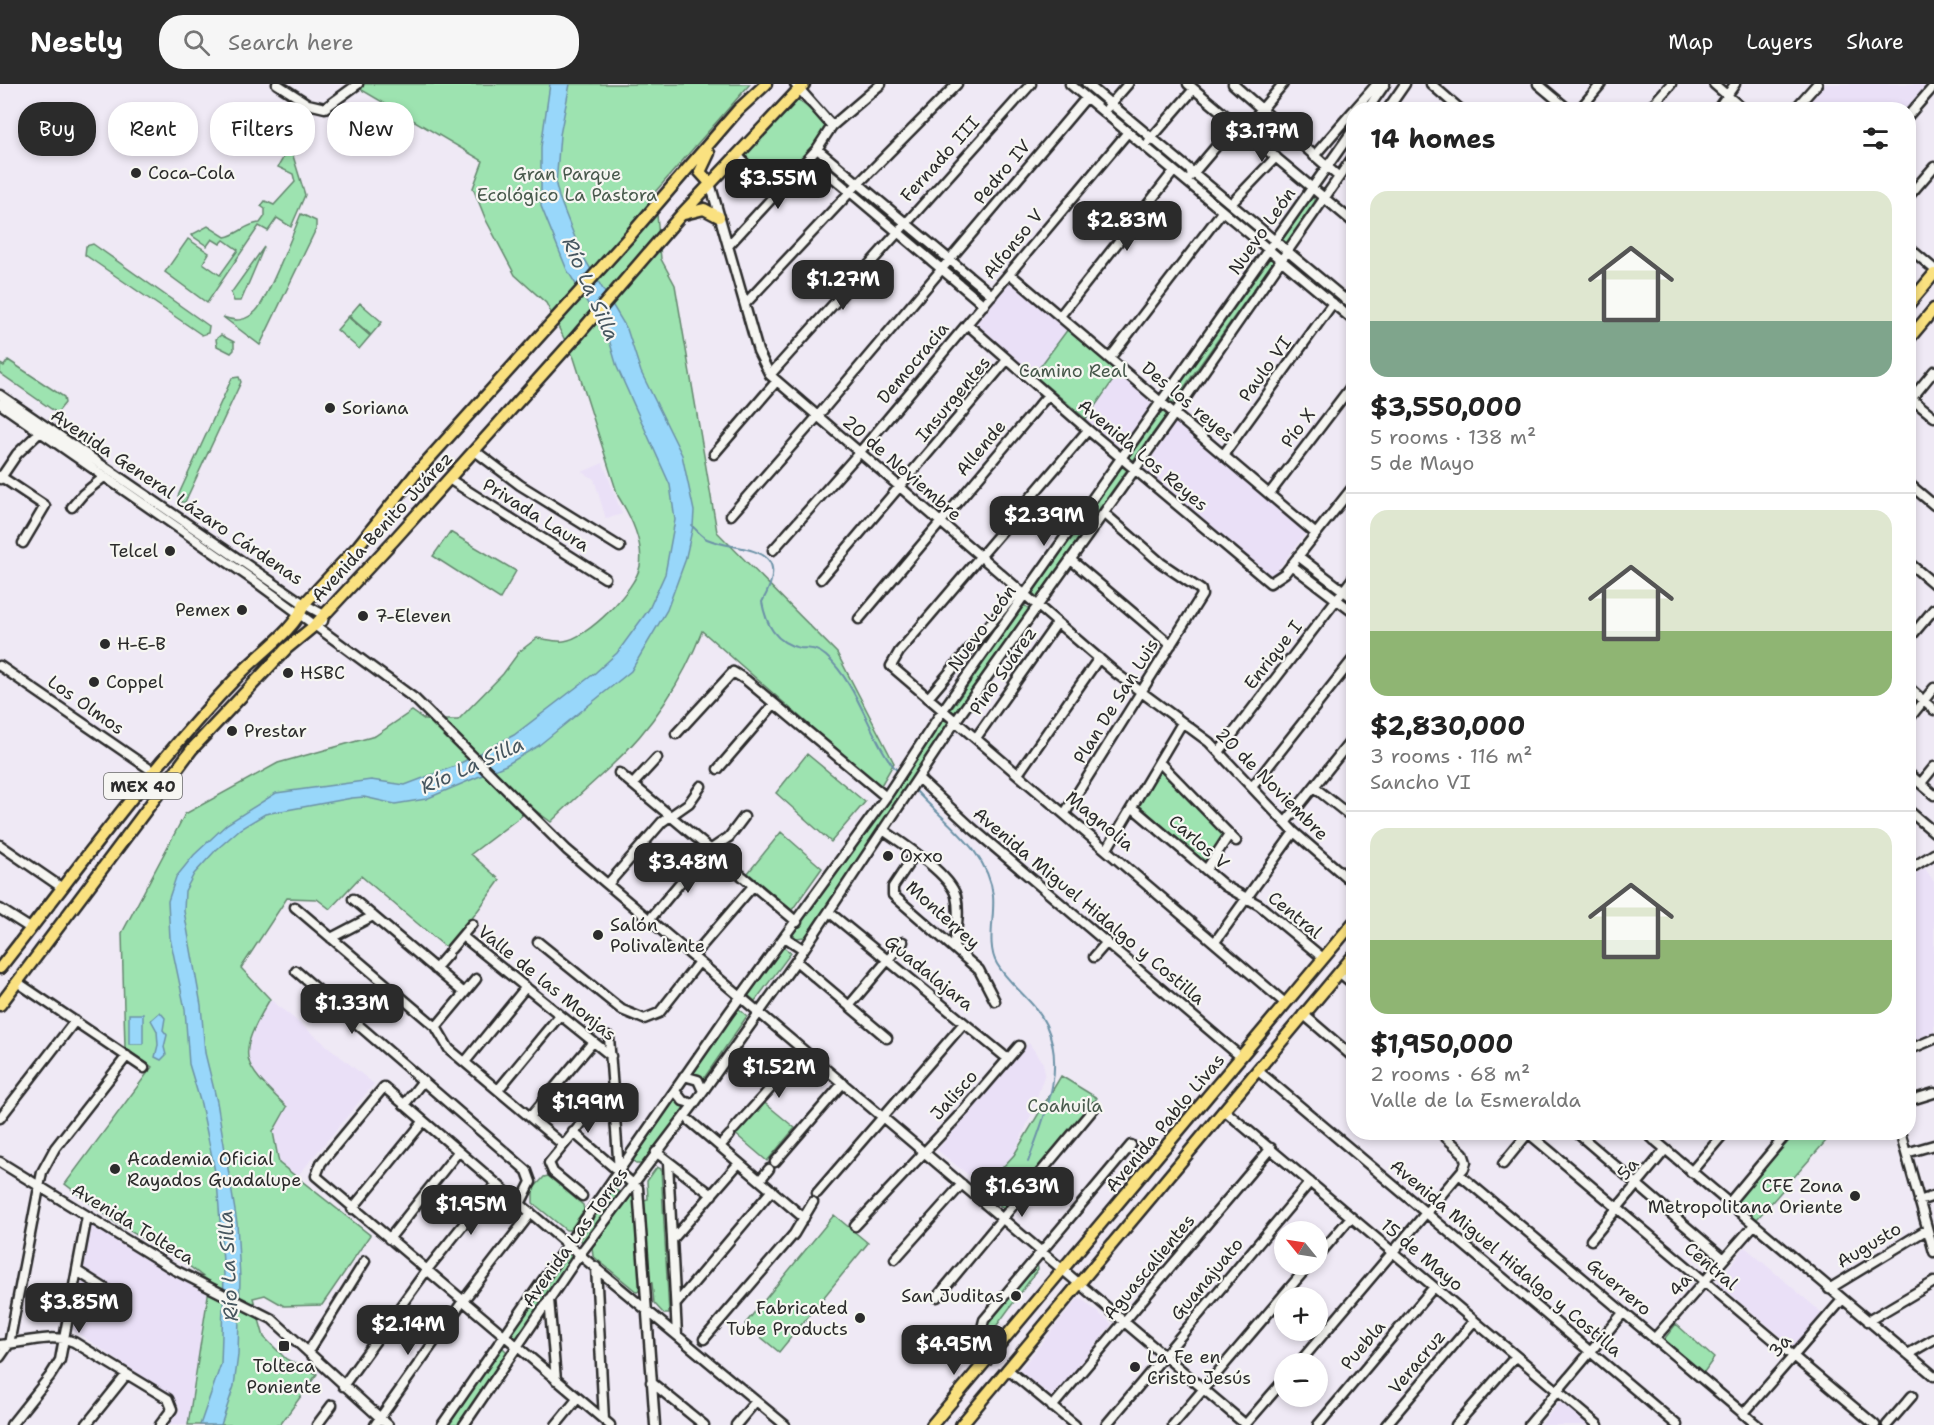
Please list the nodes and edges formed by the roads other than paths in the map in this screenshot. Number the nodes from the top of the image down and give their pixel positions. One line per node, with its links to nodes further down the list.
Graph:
1 (277, 84): 2 (street)
2 (358, 84)
3 (766, 84): 40 (main road, Avenida Benito Juárez)
4 (881, 84): 44 (street)
5 (957, 84): 63 (street)
6 (1031, 84): 74 (street, Fernado III)
7 (1070, 84): 26 (street)
8 (1087, 84): 37 (street)
9 (1128, 84): 37 (street)
10 (1233, 84): 39 (street)
11 (1283, 84): 39 (street)
12 (1377, 84): 27 (street)
13 (1385, 84): 28 (street)
14 (1405, 84): 29 (street)
15 (1431, 84): 30 (street)
16 (1538, 84): 31 (street)
17 (1601, 84): 32 (street)
18 (1671, 84): 33 (street)
19 (1714, 84): 25 (street)
20 (1735, 84): 25 (street)
21 (1817, 84): 36 (street)
22 (800, 85): 44 (street); 51 (main road, Avenida Benito Juárez / MEX 40)
23 (1191, 86): 43 (street); 47 (street)
24 (1934, 86): 38 (street)
25 (1728, 96): 34 (street); 35 (street)
26 (1086, 98): 41 (street); 81 (street, Pedro IV)
27 (1361, 102)
28 (1373, 102)
29 (1393, 102)
30 (1451, 102)
31 (1559, 102)
32 (1586, 102)
33 (1655, 102)
34 (1723, 102)
35 (1735, 102)
36 (1801, 102)
37 (1111, 104): 41 (street); 47 (street)
38 (1916, 107)
39 (1262, 109): 45 (street); 52 (street)
40 (738, 110): 62 (main road); 150 (main road, Avenida Benito Juárez)
41 (1103, 112): 46 (street)
42 (1346, 119): 52 (street)
43 (1236, 123): 45 (street); 59 (street)
44 (832, 126): 50 (street)
45 (1244, 130): 53 (street)
46 (1128, 132): 49 (street); 85 (street, Alfonso V)
47 (1152, 138): 49 (street); 59 (street)
48 (1346, 141): 57 (street, Nuevo León)
49 (1145, 146): 58 (street)
50 (818, 149): 54 (street); 63 (street)
51 (738, 156): 62 (main road, Avenida Benito Juárez / MEX 40); 67 (street)
52 (1314, 156): 57 (street)
53 (1276, 157): 64 (street); 69 (street)
54 (810, 158): 66 (street); 67 (street)
55 (1346, 167): 60 (street, Nuevo León)
56 (1934, 167): 65 (street)
57 (1328, 168): 60 (street); 64 (street, Nuevo León)
58 (1174, 171): 61 (street); 95 (street)
59 (1194, 172): 61 (street); 69 (street)
60 (1339, 177): 68 (street, Nuevo León)
61 (1186, 181): 70 (street)
62 (710, 183): 71 (main road, Avenida Benito Juárez / MEX 40); 73 (street, 20 de Noviembre)
63 (859, 183): 66 (street); 74 (street)
64 (1313, 188): 68 (street); 76 (street, Nuevo León)
65 (1916, 188)
66 (851, 191): 75 (street); 91 (street)
67 (774, 195): 77 (street)
68 (1324, 198): 72 (street); 79 (street, Nuevo León)
69 (1231, 204): 76 (street)
70 (1222, 212): 78 (street); 98 (street)
71 (681, 215): 73 (main road); 114 (main road, Avenida Benito Juárez / MEX 40)
72 (1346, 216)
73 (719, 217): 77 (street, 20 de Noviembre)
74 (905, 222): 75 (street, Fernado III); 81 (street)
75 (898, 230): 83 (street); 101 (street, Fernado III)
76 (1275, 242): 78 (street, Nuevo León); 79 (street)
77 (728, 246): 91 (street, 20 de Noviembre)
78 (1269, 250): 82 (street); 106 (street, Nuevo León)
79 (1288, 252): 82 (street, Nuevo León); 89 (street)
80 (1916, 254): 84 (street)
81 (951, 260): 83 (street, Pedro IV); 87 (street)
82 (1282, 261): 90 (street); 109 (street, Nuevo León)
83 (944, 268): 92 (street); 110 (street, Pedro IV)
84 (1934, 269)
85 (1010, 274): 87 (street, Alfonso V); 95 (street, Des los reyes)
86 (1934, 274): 88 (main road)
87 (992, 295): 92 (street, Democracia)
88 (1916, 295)
89 (1345, 300)
90 (1333, 303): 94 (street); 117 (street, Paulo VI)
91 (745, 304): 101 (street, 20 de Noviembre)
92 (984, 304): 96 (street, Democracia)
93 (1934, 309): 97 (main road)
94 (1346, 314)
95 (1060, 316): 98 (street, Des los reyes)
96 (967, 324): 99 (street, Avenida Los Reyes); 115 (street, Democracia)
97 (1916, 330)
98 (1110, 358): 106 (street, Des los reyes)
99 (1007, 360): 105 (street, Avenida Los Reyes); 123 (street, Insurgentes)
100 (1934, 371): 102 (street)
101 (773, 378): 110 (street, 20 de Noviembre); 116 (street, Fernado III)
102 (1916, 390)
103 (1346, 393): 126 (street, Pío X)
104 (0, 395): 128 (street, Avenida General Lázaro Cárdenas)
105 (1048, 395): 112 (street, Avenida Los Reyes); 133 (street, Allende)
106 (1161, 401): 109 (street, Des los reyes); 118 (street, Nuevo León)
107 (1916, 402): 111 (street)
108 (0, 404): 113 (street, Avenida General Lázaro Cárdenas)
109 (1175, 413): 117 (street, Des los reyes); 119 (street, Nuevo León)
110 (817, 417): 115 (street, 20 de Noviembre); 132 (street, Pedro IV)
111 (1934, 417)
112 (1088, 430): 118 (street, Avenida Los Reyes); 139 (street)
113 (40, 432): 120 (street); 121 (street, Avenida General Lázaro Cárdenas)
114 (475, 451): 122 (main road, Avenida Benito Juárez / MEX 40); 136 (street)
115 (859, 453): 123 (street, 20 de Noviembre); 137 (street, Democracia)
116 (714, 454)
117 (1224, 454): 126 (street, Des los reyes)
118 (1123, 458): 119 (street, Avenida Los Reyes); 148 (street, Nuevo León)
119 (1135, 468): 131 (street, Nuevo León); 141 (street, Avenida Los Reyes)
120 (0, 477): 135 (street)
121 (104, 477): 124 (street, Avenida General Lázaro Cárdenas); 130 (street)
122 (449, 479): 143 (street, Privada Laura); 154 (main road, Avenida Benito Juárez / MEX 40)
123 (900, 488): 133 (street, 20 de Noviembre); 144 (street, Insurgentes)
124 (122, 489): 128 (street); 155 (street, Avenida General Lázaro Cárdenas)
125 (1916, 490): 129 (street)
126 (1270, 493): 134 (street, Des los reyes)
127 (1346, 496): 134 (street)
128 (150, 498): 150 (street, Avenida General Lázaro Cárdenas)
129 (1934, 506)
130 (72, 507)
131 (1104, 513): 140 (street, Nuevo León); 160 (street, Plan De San Luis)
132 (731, 515)
133 (940, 522): 139 (street, 20 de Noviembre); 156 (street, Allende)
134 (1316, 534): 138 (street)
135 (23, 543)
136 (621, 547)
137 (772, 550)
138 (1298, 556): 141 (street); 147 (street)
139 (980, 557): 148 (street, 20 de Noviembre); 167 (street, Magnolia)
140 (1071, 560): 151 (street, Nuevo León); 160 (street)
141 (1291, 565): 149 (street)
142 (1916, 569): 145 (street)
143 (605, 578)
144 (821, 579)
145 (1934, 584)
146 (1346, 588): 147 (street, Enrique I)
147 (1344, 591): 149 (street, Enrique I)
148 (1022, 593): 151 (street, 20 de Noviembre); 167 (street); 170 (street, Nuevo León)
149 (1337, 600): 152 (street); 178 (street, Enrique I)
150 (304, 604): 154 (street, Avenida General Lázaro Cárdenas); 155 (main road, Avenida Benito Juárez)
151 (1037, 606): 157 (street, 20 de Noviembre); 173 (street, Nuevo León)
152 (1346, 607)
153 (1934, 609): 159 (street)
154 (324, 615): 158 (main road, Avenida Benito Juárez / MEX 40)
155 (301, 616): 158 (street, Avenida General Lázaro Cárdenas); 183 (main road, Avenida Benito Juárez / MEX 40)
156 (859, 619)
157 (1057, 623): 161 (street, 20 de Noviembre); 176 (street, Pino Suárez)
158 (318, 628): 196 (main road, Avenida Benito Juárez / MEX 40); 214 (street, Avenida General Lázaro Cárdenas)
159 (1916, 630)
160 (1171, 645): 165 (street, Plan De San Luis)
161 (1099, 658): 165 (street, 20 de Noviembre); 185 (street)
162 (0, 666): 183 (street, Los Olmos)
163 (1346, 668): 191 (street)
164 (1934, 688): 168 (street)
165 (1140, 692): 174 (street, 20 de Noviembre); 198 (street, Plan De San Luis)
166 (1916, 694): 168 (street)
167 (928, 698): 170 (street, Magnolia)
168 (1924, 701): 171 (street); 172 (street)
169 (774, 704): 175 (street); 182 (street); 194 (street)
170 (943, 710): 173 (street, Magnolia); 194 (street, Nuevo León)
171 (1916, 710)
172 (1934, 710)
173 (955, 722): 176 (street, Magnolia); 186 (street, Nuevo León)
174 (1182, 723): 178 (street, 20 de Noviembre); 180 (street)
175 (676, 734)
176 (976, 738): 185 (street, Magnolia)
177 (1345, 750): 192 (street)
178 (1219, 752): 191 (street, 20 de Noviembre)
179 (657, 758): 189 (street)
180 (1159, 762): 195 (street); 212 (street)
181 (1934, 767): 188 (street)
182 (718, 769)
183 (154, 772): 196 (main road); 216 (main road, Avenida Benito Juárez / MEX 40)
184 (619, 773): 189 (street)
185 (1018, 774): 198 (street, Magnolia)
186 (918, 778): 203 (street, Nuevo León); 233 (street, Avenida Miguel Hidalgo y Costilla)
187 (1916, 779): 188 (street)
188 (1921, 783): 193 (street)
189 (633, 784): 199 (street)
190 (701, 786): 199 (street)
191 (1252, 787): 202 (street, 20 de Noviembre)
192 (1315, 788): 197 (street); 202 (street)
193 (1934, 795)
194 (886, 797): 224 (street, Nuevo León)
195 (1133, 808): 207 (street); 212 (street, Carlos V)
196 (143, 811): 249 (main road, Avenida Benito Juárez / MEX 40)
197 (1346, 812)
198 (1065, 813): 207 (street, Magnolia)
199 (672, 816): 208 (street); 214 (street)
200 (744, 817): 208 (street)
201 (1916, 817): 205 (street)
202 (1285, 823): 204 (street, 20 de Noviembre)
203 (883, 830): 209 (street); 221 (street, Nuevo León)
204 (1294, 832): 213 (street, 20 de Noviembre); 217 (street)
205 (1934, 832)
206 (0, 845): 216 (street)
207 (1107, 849): 234 (street, Magnolia)
208 (709, 850): 215 (street); 223 (street)
209 (915, 854): 235 (street); 235 (street, Monterrey)
210 (1934, 854): 211 (street)
211 (1916, 865)
212 (1206, 870): 217 (street, Carlos V)
213 (1346, 877)
214 (608, 884): 223 (street, Avenida General Lázaro Cárdenas)
215 (753, 886): 224 (street); 239 (street)
216 (62, 887): 226 (main road, Avenida Benito Juárez / MEX 40)
217 (1246, 898): 234 (street); 238 (street, Central)
218 (353, 899): 222 (street)
219 (295, 907): 229 (street)
220 (0, 909): 226 (street)
221 (829, 912): 236 (street, Nuevo León); 241 (street, Guadalajara)
222 (373, 916): 229 (street); 244 (street)
223 (650, 919): 239 (street, Avenida General Lázaro Cárdenas)
224 (797, 922): 230 (street, Nuevo León)
225 (472, 924): 228 (street)
226 (30, 928): 243 (main road, Avenida Benito Juárez / MEX 40)
227 (1346, 931): 238 (main road, Avenida Pablo Livas)
228 (462, 936): 244 (street); 250 (street, Valle de las Monjas)
229 (331, 938): 262 (street)
230 (786, 938): 236 (street); 252 (street, Nuevo León)
231 (538, 942): 239 (street)
232 (903, 942): 241 (street)
233 (1107, 942): 237 (street); 273 (street, Avenida Miguel Hidalgo y Costilla)
234 (1215, 942): 254 (street, Magnolia)
235 (954, 948): 253 (street, Monterrey)
236 (803, 949): 240 (street, Nuevo León)
237 (1094, 957)
238 (1323, 958): 254 (main road, Avenida Pablo Livas)
239 (696, 959): 252 (street, Avenida General Lázaro Cárdenas)
240 (796, 961): 256 (street); 257 (street, Nuevo León)
241 (887, 961): 256 (street); 261 (street, Guadalajara)
242 (1346, 964): 246 (main road, Avenida Pablo Livas)
243 (0, 968)
244 (435, 969): 251 (street)
245 (296, 971): 279 (street)
246 (1339, 972): 247 (street); 258 (main road, Avenida Pablo Livas)
247 (1346, 978)
248 (476, 979): 251 (street)
249 (17, 982): 255 (main road, Avenida Benito Juárez / MEX 40); 260 (street)
250 (526, 987): 259 (street, Valle de las Monjas); 275 (street)
251 (464, 993): 262 (street)
252 (741, 997): 257 (street, Avenida General Lázaro Cárdenas); 278 (street, Avenida Las Torres)
253 (995, 1001)
254 (1285, 1003): 273 (main road, Avenida Pablo Livas)
255 (0, 1005)
256 (849, 1006): 264 (street)
257 (758, 1012): 269 (street, Avenida General Lázaro Cárdenas); 283 (street, Avenida Las Torres)
258 (1303, 1014): 270 (street); 277 (main road, Avenida Pablo Livas)
259 (560, 1015): 266 (street, Valle de las Monjas); 281 (street)
260 (75, 1021): 271 (street); 293 (street)
261 (964, 1023): 274 (street, Guadalajara); 292 (street)
262 (436, 1026): 275 (street)
263 (609, 1037): 272 (street)
264 (887, 1038)
265 (1934, 1039): 268 (street)
266 (593, 1042): 272 (street, Valle de las Monjas); 291 (street)
267 (1019, 1046): 274 (street, Jalisco)
268 (1916, 1047)
269 (804, 1051): 280 (street, Avenida General Lázaro Cárdenas); 308 (street)
270 (1346, 1052)
271 (127, 1056): 276 (street); 327 (street)
272 (611, 1056): 284 (street)
273 (1241, 1057): 362 (main road, Avenida Pablo Livas)
274 (1008, 1059): 311 (street, Jalisco)
275 (465, 1062): 281 (street)
276 (144, 1068)
277 (1257, 1070): 290 (main road, Avenida Pablo Livas); 340 (street, Avenida Miguel Hidalgo y Costilla)
278 (684, 1076): 282 (street, Avenida Las Torres); 283 (street)
279 (422, 1082): 288 (street); 337 (street)
280 (843, 1083): 292 (street, Avenida General Lázaro Cárdenas); 322 (street)
281 (498, 1090): 291 (street)
282 (675, 1091): 287 (street); 319 (street, Avenida Las Torres)
283 (704, 1091): 287 (street, Avenida Las Torres)
284 (614, 1092): 296 (street); 319 (street)
285 (1934, 1093): 286 (street)
286 (1916, 1099)
287 (694, 1104): 313 (street, Avenida Las Torres)
288 (404, 1105): 295 (street); 339 (street)
289 (1095, 1107): 345 (street)
290 (1224, 1110): 309 (street, 15 de Mayo); 368 (main road, Avenida Pablo Livas)
291 (530, 1117): 305 (street)
292 (884, 1118): 311 (street, Avenida General Lázaro Cárdenas); 330 (street)
293 (0, 1119)
294 (690, 1121): 308 (street)
295 (423, 1122): 312 (street); 339 (street)
296 (573, 1132): 305 (street); 319 (street)
297 (1449, 1140): 321 (street)
298 (1522, 1140): 318 (street)
299 (1536, 1140): 338 (street, Central)
300 (1585, 1140): 326 (street)
301 (1654, 1140): 310 (street)
302 (1718, 1140): 320 (street)
303 (1781, 1140): 336 (street)
304 (1902, 1140): 314 (street)
305 (562, 1144): 332 (street)
306 (1131, 1144): 355 (street)
307 (1934, 1145): 314 (street)
308 (720, 1146): 317 (street)
309 (1271, 1148): 323 (street, 15 de Mayo); 379 (street, Aguascalientes)
310 (1665, 1150): 320 (street); 326 (street, 5a)
311 (924, 1151): 325 (street, Avenida General Lázaro Cárdenas); 347 (street, Jalisco)
312 (458, 1152): 324 (street); 349 (street)
313 (656, 1152): 316 (street); 328 (street, Avenida Las Torres)
314 (1906, 1154): 334 (street)
315 (0, 1162): 327 (street, Avenida Tolteca)
316 (668, 1162): 331 (street); 350 (street)
317 (740, 1163): 322 (street); 331 (street)
318 (1503, 1164)
319 (618, 1171): 328 (street); 353 (street, Avenida Las Torres)
320 (1691, 1172): 336 (street)
321 (1459, 1174): 340 (street); 378 (street, Guerrero)
322 (760, 1180): 329 (street)
323 (1310, 1182): 343 (street, 15 de Mayo); 395 (street, Guanajuato)
324 (496, 1184): 337 (street); 364 (street)
325 (962, 1184): 345 (street, Avenida General Lázaro Cárdenas); 358 (street)
326 (1636, 1184): 338 (street, 5a); 359 (street)
327 (39, 1186): 342 (street, Avenida Tolteca); 388 (street)
328 (635, 1186): 357 (street, Avenida Las Torres); 377 (street)
329 (772, 1190): 344 (street); 376 (street)
330 (818, 1193)
331 (712, 1194): 350 (street)
332 (582, 1196)
333 (1934, 1196): 334 (street)
334 (1919, 1201): 348 (street)
335 (813, 1202): 344 (street)
336 (1729, 1203): 346 (street)
337 (520, 1204): 341 (street)
338 (1616, 1208): 351 (street, 5a); 366 (street, Central)
339 (352, 1209): 349 (street)
340 (1426, 1212): 356 (street); 392 (street, Avenida Miguel Hidalgo y Costilla)
341 (531, 1213): 353 (street); 375 (street)
342 (87, 1216): 363 (street); 391 (street, Avenida Tolteca)
343 (1351, 1217): 352 (street); 356 (street, 15 de Mayo)
344 (804, 1218): 385 (street)
345 (1003, 1219): 355 (street, Avenida General Lázaro Cárdenas); 372 (street)
346 (1754, 1225): 359 (street, 4a); 370 (street)
347 (855, 1226)
348 (1926, 1230): 354 (street); 370 (street, Augusto)
349 (389, 1239): 364 (street)
350 (673, 1239): 376 (street)
351 (1591, 1240)
352 (1328, 1244)
353 (568, 1245): 357 (street); 383 (street, Avenida Las Torres)
354 (1933, 1249)
355 (1042, 1252): 362 (street, Avenida General Lázaro Cárdenas); 390 (street)
356 (1393, 1252): 369 (street, 15 de Mayo); 393 (street)
357 (580, 1254): 361 (street); 373 (street, Avenida Las Torres)
358 (895, 1259)
359 (1724, 1259): 366 (street, 4a)
360 (365, 1261): 391 (street)
361 (596, 1267): 377 (street); 415 (street)
362 (1063, 1270): 368 (street, Avenida General Lázaro Cárdenas); 390 (main road, Avenida Pablo Livas)
363 (77, 1271): 371 (street); 384 (street)
364 (426, 1271): 375 (street); 404 (street)
365 (1301, 1275): 405 (street)
366 (1704, 1282): 386 (street, 4a); 398 (street, Central)
367 (1934, 1282): 381 (street)
368 (1079, 1284): 379 (street, Avenida General Lázaro Cárdenas); 399 (main road, Avenida Pablo Livas)
369 (1434, 1287): 380 (street, 15 de Mayo); 434 (street, Puebla)
370 (1829, 1289): 374 (street)
371 (112, 1293)
372 (936, 1297)
373 (549, 1299): 389 (street, Avenida Las Torres); 402 (street)
374 (1842, 1300): 381 (street); 398 (street, 3a)
375 (463, 1301): 383 (street); 414 (street)
376 (676, 1304): 382 (street)
377 (645, 1308): 382 (street); 403 (street)
378 (1623, 1312): 386 (street, Guerrero); 392 (street)
379 (1125, 1320): 395 (street, Avenida General Lázaro Cárdenas); 412 (street, Aguascalientes)
380 (1474, 1321): 396 (street, 15 de Mayo); 435 (street, Veracruz)
381 (1868, 1321): 394 (street)
382 (677, 1335): 410 (street)
383 (504, 1336): 389 (street); 421 (street, Avenida Las Torres)
384 (65, 1338): 388 (street); 400 (street); 416 (street)
385 (704, 1339)
386 (1654, 1339): 413 (street, Guerrero)
387 (1934, 1339): 394 (street)
388 (5, 1345): 397 (street)
389 (516, 1345): 402 (street); 422 (street, Avenida Las Torres)
390 (999, 1345): 428 (main road, Avenida Pablo Livas)
391 (308, 1352): 404 (street, Avenida Tolteca)
392 (1591, 1352): 406 (street); 439 (street, Avenida Miguel Hidalgo y Costilla)
393 (1307, 1353)
394 (1908, 1354): 401 (street)
395 (1165, 1356): 405 (street, Avenida General Lázaro Cárdenas); 431 (street, Guanajuato)
396 (1516, 1356): 406 (street, 15 de Mayo); 436 (street)
397 (0, 1357)
398 (1793, 1357): 413 (street, 3a); 441 (street, Central)
399 (1008, 1369): 412 (street); 429 (main road, Avenida Pablo Livas)
400 (127, 1374): 417 (street); 418 (street)
401 (1934, 1376)
402 (556, 1380): 409 (street)
403 (651, 1382): 424 (street); 425 (street)
404 (343, 1386): 414 (street, Avenida Tolteca)
405 (1204, 1388): 432 (street); 433 (street, Avenida General Lázaro Cárdenas)
406 (1557, 1391): 437 (street); 438 (street, 15 de Mayo)
407 (1274, 1392): 433 (street)
408 (1912, 1396): 442 (street)
409 (578, 1398): 415 (street); 423 (street)
410 (756, 1401): 426 (street); 427 (street)
411 (332, 1405): 419 (street)
412 (1052, 1407): 430 (street)
413 (1743, 1414): 440 (street, Guerrero)
414 (377, 1421): 420 (street, Avenida Tolteca)
415 (607, 1423)
416 (11, 1425)
417 (86, 1425)
418 (160, 1425)
419 (318, 1425)
420 (388, 1425)
421 (442, 1425)
422 (464, 1425)
423 (556, 1425)
424 (655, 1425)
425 (704, 1425)
426 (736, 1425)
427 (785, 1425)
428 (932, 1425)
429 (961, 1425)
430 (1075, 1425)
431 (1106, 1425)
432 (1173, 1425)
433 (1246, 1425)
434 (1318, 1425)
435 (1386, 1425)
436 (1456, 1425)
437 (1529, 1425)
438 (1598, 1425)
439 (1677, 1425)
440 (1757, 1425)
441 (1875, 1425)
442 (1887, 1425)

